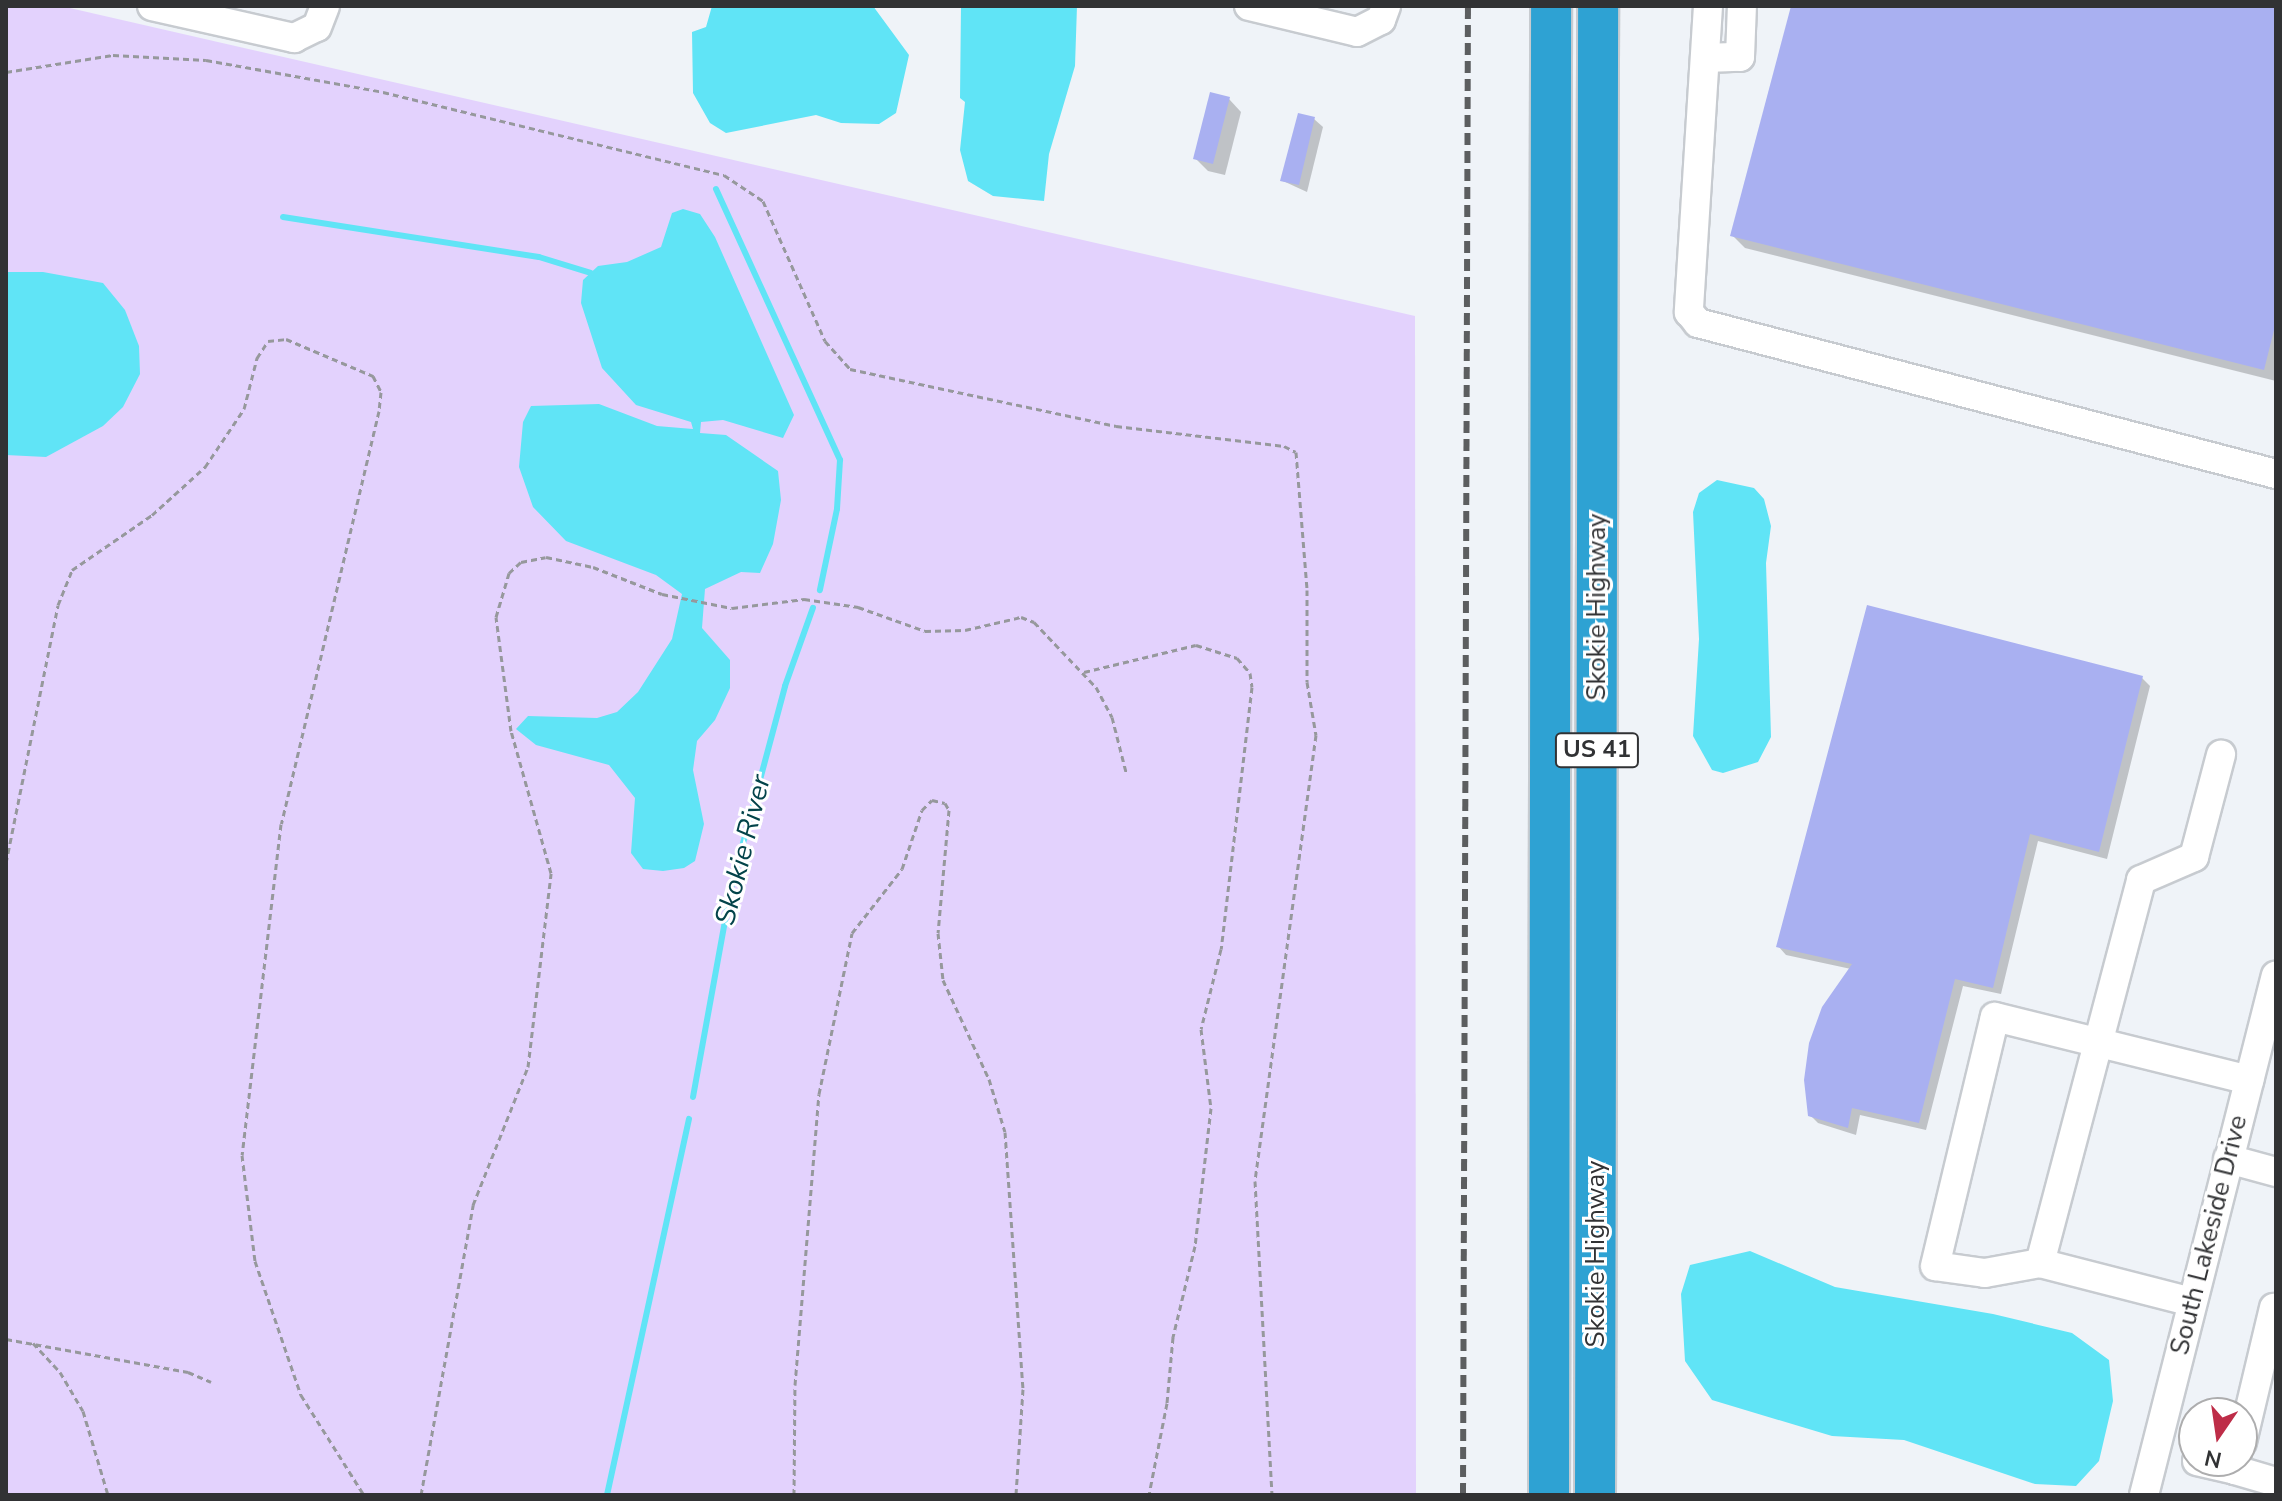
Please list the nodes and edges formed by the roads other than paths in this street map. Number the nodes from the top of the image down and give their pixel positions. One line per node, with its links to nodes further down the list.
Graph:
1 (152, 6): 2 (street)
2 (325, 6)
3 (1249, 6): 4 (street)
4 (1386, 6)
5 (1551, 6): 23 (highway, Skokie Highway / US 41)
6 (1598, 6): 24 (highway, Skokie Highway / US 41)
7 (1708, 6): 9 (street)
8 (1742, 6): 9 (street)
9 (1705, 58): 10 (street)
10 (2276, 474)
11 (2221, 755): 13 (street)
12 (2276, 975): 14 (street, South Lakeside Drive)
13 (2095, 1043): 14 (street); 17 (street); 17 (street)
14 (2249, 1080): 15 (street, South Lakeside Drive)
15 (2228, 1159): 16 (street); 18 (street, South Lakeside Drive)
16 (2276, 1172)
17 (2040, 1263): 18 (street)
18 (2192, 1302): 21 (street, South Lakeside Drive)
19 (2274, 1308): 20 (street)
20 (2253, 1397)
21 (2153, 1450): 22 (street); 25 (street, South Lakeside Drive)
22 (2178, 1456)
23 (1549, 1495)
24 (1595, 1495)
25 (2144, 1495)

